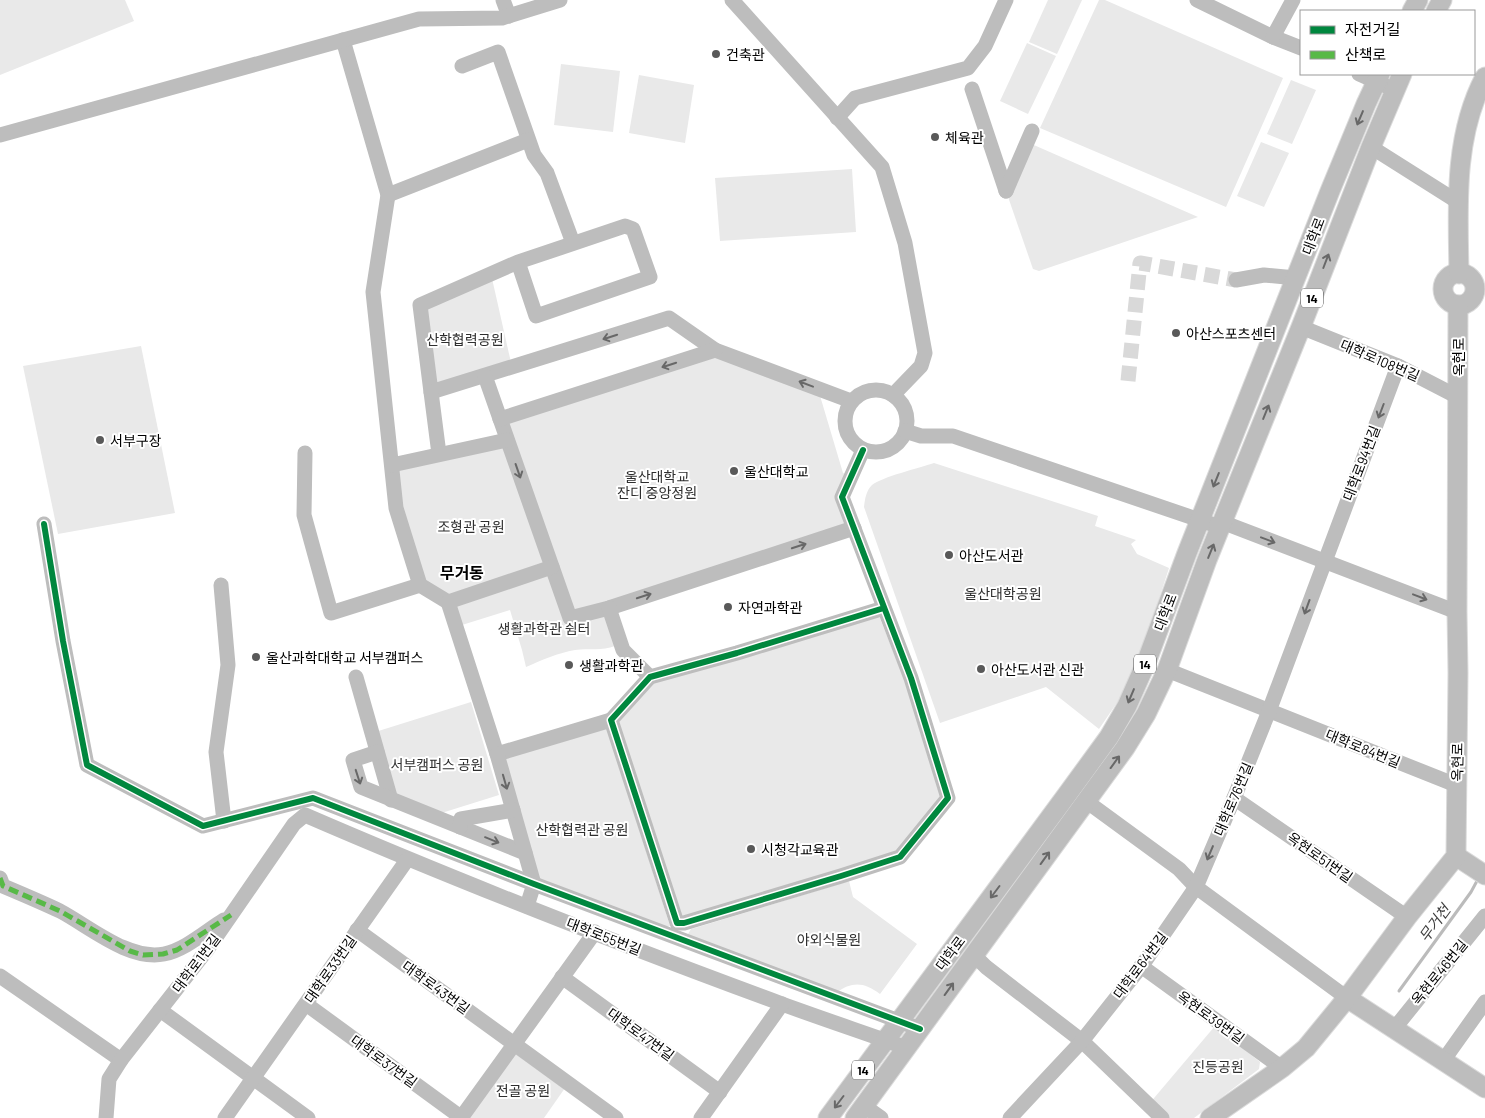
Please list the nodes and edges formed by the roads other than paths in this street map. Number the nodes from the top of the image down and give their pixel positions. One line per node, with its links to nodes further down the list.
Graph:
1 (503, 0): 7 (street)
2 (560, 0): 7 (street)
3 (732, 0): 17 (street)
4 (1006, 0): 17 (street)
5 (1197, 0): 8 (street)
6 (1292, 0): 8 (street)
7 (509, 16): 9 (street)
8 (1273, 37): 10 (street)
9 (343, 40): 19 (street); 22 (street)
10 (1300, 48)
11 (462, 66): 20 (street)
12 (1364, 75): 14 (street)
13 (1485, 77): 23 (main road)
14 (1378, 78): 15 (street); 27 (main road, 대학로 / 14, one-way to 27)
15 (1398, 82): 21 (main road, 대학로 / 14)
16 (972, 89): 18 (street)
17 (837, 118): 36 (street)
18 (1032, 131)
19 (0, 135)
20 (528, 140): 22 (street); 24 (street)
21 (1371, 147): 23 (street); 31 (main road, 대학로 / 14, one-way to 21)
22 (388, 196): 47 (street)
23 (1458, 202): 26 (main road)
24 (573, 244): 25 (street); 25 (street)
25 (518, 262): 35 (street)
26 (1459, 274): 29 (main road); 30 (main road)
27 (1296, 278): 28 (street); 41 (main road, 대학로 / 14)
28 (1236, 280)
29 (1481, 286): 30 (main road)
30 (1458, 305): 37 (main road, 옥현로)
31 (1300, 327): 33 (street, 대학로108번길); 43 (main road, 대학로 / 14, one-way to 31)
32 (715, 350): 34 (street, one-way to 34); 38 (street, one-way to 32); 39 (street, one-way to 39)
33 (1398, 366): 37 (street, 대학로108번길); 52 (street, 대학로94번길, one-way to 52)
34 (485, 376): 35 (street); 39 (street)
35 (431, 392): 46 (street)
36 (893, 395): 38 (street); 40 (street)
37 (1458, 397): 61 (main road, 옥현로)
38 (851, 401): 44 (street)
39 (500, 419): 42 (street)
40 (905, 431): 44 (street); 48 (street)
41 (1234, 434): 43 (main road); 48 (main road, 대학로 / 14, one-way to 48)
42 (507, 440): 46 (street); 53 (street, one-way to 53)
43 (1254, 442): 50 (main road, 대학로 / 14)
44 (864, 450): 51 (street)
45 (305, 453): 54 (street)
46 (439, 454): 47 (street)
47 (392, 465): 54 (street)
48 (1200, 520): 50 (street); 56 (main road, 대학로 / 14)
49 (44, 524): 75 (street)
50 (1221, 525): 52 (street, one-way to 52); 58 (main road, 대학로 / 14, one-way to 50)
51 (854, 528): 59 (street, one-way to 51); 60 (street)
52 (1324, 561): 61 (street, one-way to 61); 65 (street, one-way to 65)
53 (552, 568): 57 (street); 59 (street)
54 (420, 584): 57 (street)
55 (221, 585): 75 (street)
56 (1170, 599): 58 (main road); 100 (main road, 대학로 / 14, one-way to 100)
57 (448, 602): 68 (street)
58 (1190, 606): 62 (main road, 대학로 / 14)
59 (609, 608): 64 (street)
60 (884, 608): 64 (street); 87 (street)
61 (1457, 612): 69 (main road, 옥현로)
62 (1167, 670): 65 (street, 대학로84번길); 72 (main road, 대학로 / 14, one-way to 62)
63 (356, 677): 67 (street)
64 (650, 677): 66 (street)
65 (1269, 711): 69 (street, 대학로84번길); 70 (street, 대학로76번길)
66 (611, 720): 68 (street); 87 (street)
67 (377, 752): 71 (street); 71 (street, one-way to 71)
68 (497, 754): 73 (street, one-way to 73)
69 (1456, 785): 79 (main road, 옥현로)
70 (1234, 798): 82 (street, 대학로76번길, one-way to 82); 86 (street, 옥현로51번길)
71 (391, 800): 76 (street)
72 (1086, 801): 82 (street); 91 (main road, 대학로 / 14, one-way to 72)
73 (513, 810): 76 (street); 77 (street)
74 (304, 815): 78 (street, 대학로55번길); 84 (street, 대학로1번길)
75 (224, 821): 81 (street)
76 (460, 827): 77 (street, one-way to 77)
77 (525, 853): 81 (street)
78 (407, 860): 83 (street, 대학로55번길); 88 (street, 대학로33번길)
79 (1470, 866): 86 (main road, 옥현로)
80 (0, 878): 84 (street)
81 (534, 884): 83 (street); 90 (street)
82 (1196, 887): 92 (street, 대학로64번길); 95 (street)
83 (527, 906): 89 (street, 대학로55번길)
84 (231, 915): 99 (street, 대학로1번길)
85 (1485, 916): 102 (street, 옥현로46번길)
86 (1407, 917): 95 (main road, 옥현로)
87 (677, 922): 90 (street)
88 (358, 930): 97 (street, 대학로33번길); 105 (street, 대학로43번길)
89 (595, 932): 94 (street); 98 (street, 대학로55번길)
90 (682, 939): 100 (street)
91 (974, 955): 101 (main road, 대학로 / 14, one-way to 91); 104 (street)
92 (1141, 966): 104 (street, 대학로64번길); 109 (street, 옥현로39번길)
93 (0, 976): 107 (street)
94 (562, 977): 105 (street); 112 (street, 대학로47번길)
95 (1347, 998): 102 (main road); 109 (main road, 옥현로)
96 (1485, 1002): 108 (street)
97 (306, 1004): 110 (street, 대학로33번길); 117 (street, 대학로37번길)
98 (782, 1004): 103 (street, 대학로55번길); 112 (street)
99 (160, 1010): 107 (street, 대학로1번길); 110 (street)
100 (899, 1021): 101 (street); 103 (main road, 대학로 / 14)
101 (920, 1029): 106 (main road, 대학로 / 14)
102 (1394, 1029): 108 (main road)
103 (885, 1040): 106 (street, 대학로55번길); 120 (main road, 대학로 / 14, one-way to 120)
104 (1082, 1041): 122 (street, 대학로64번길); 123 (street)
105 (514, 1044): 117 (street, 대학로37번길); 118 (street, 대학로43번길)
106 (907, 1048): 113 (main road, 대학로 / 14)
107 (121, 1060): 114 (street, 대학로1번길)
108 (1443, 1061): 111 (main road)
109 (1282, 1068): 124 (main road, 옥현로)
110 (253, 1078): 115 (street, 대학로33번길); 116 (street)
111 (1485, 1088)
112 (720, 1092): 119 (street)
113 (859, 1112): 121 (street)
114 (106, 1118)
115 (225, 1118)
116 (308, 1118)
117 (462, 1118)
118 (616, 1118)
119 (701, 1118)
120 (828, 1118)
121 (881, 1118)
122 (1010, 1118)
123 (1162, 1118)
124 (1210, 1118)

